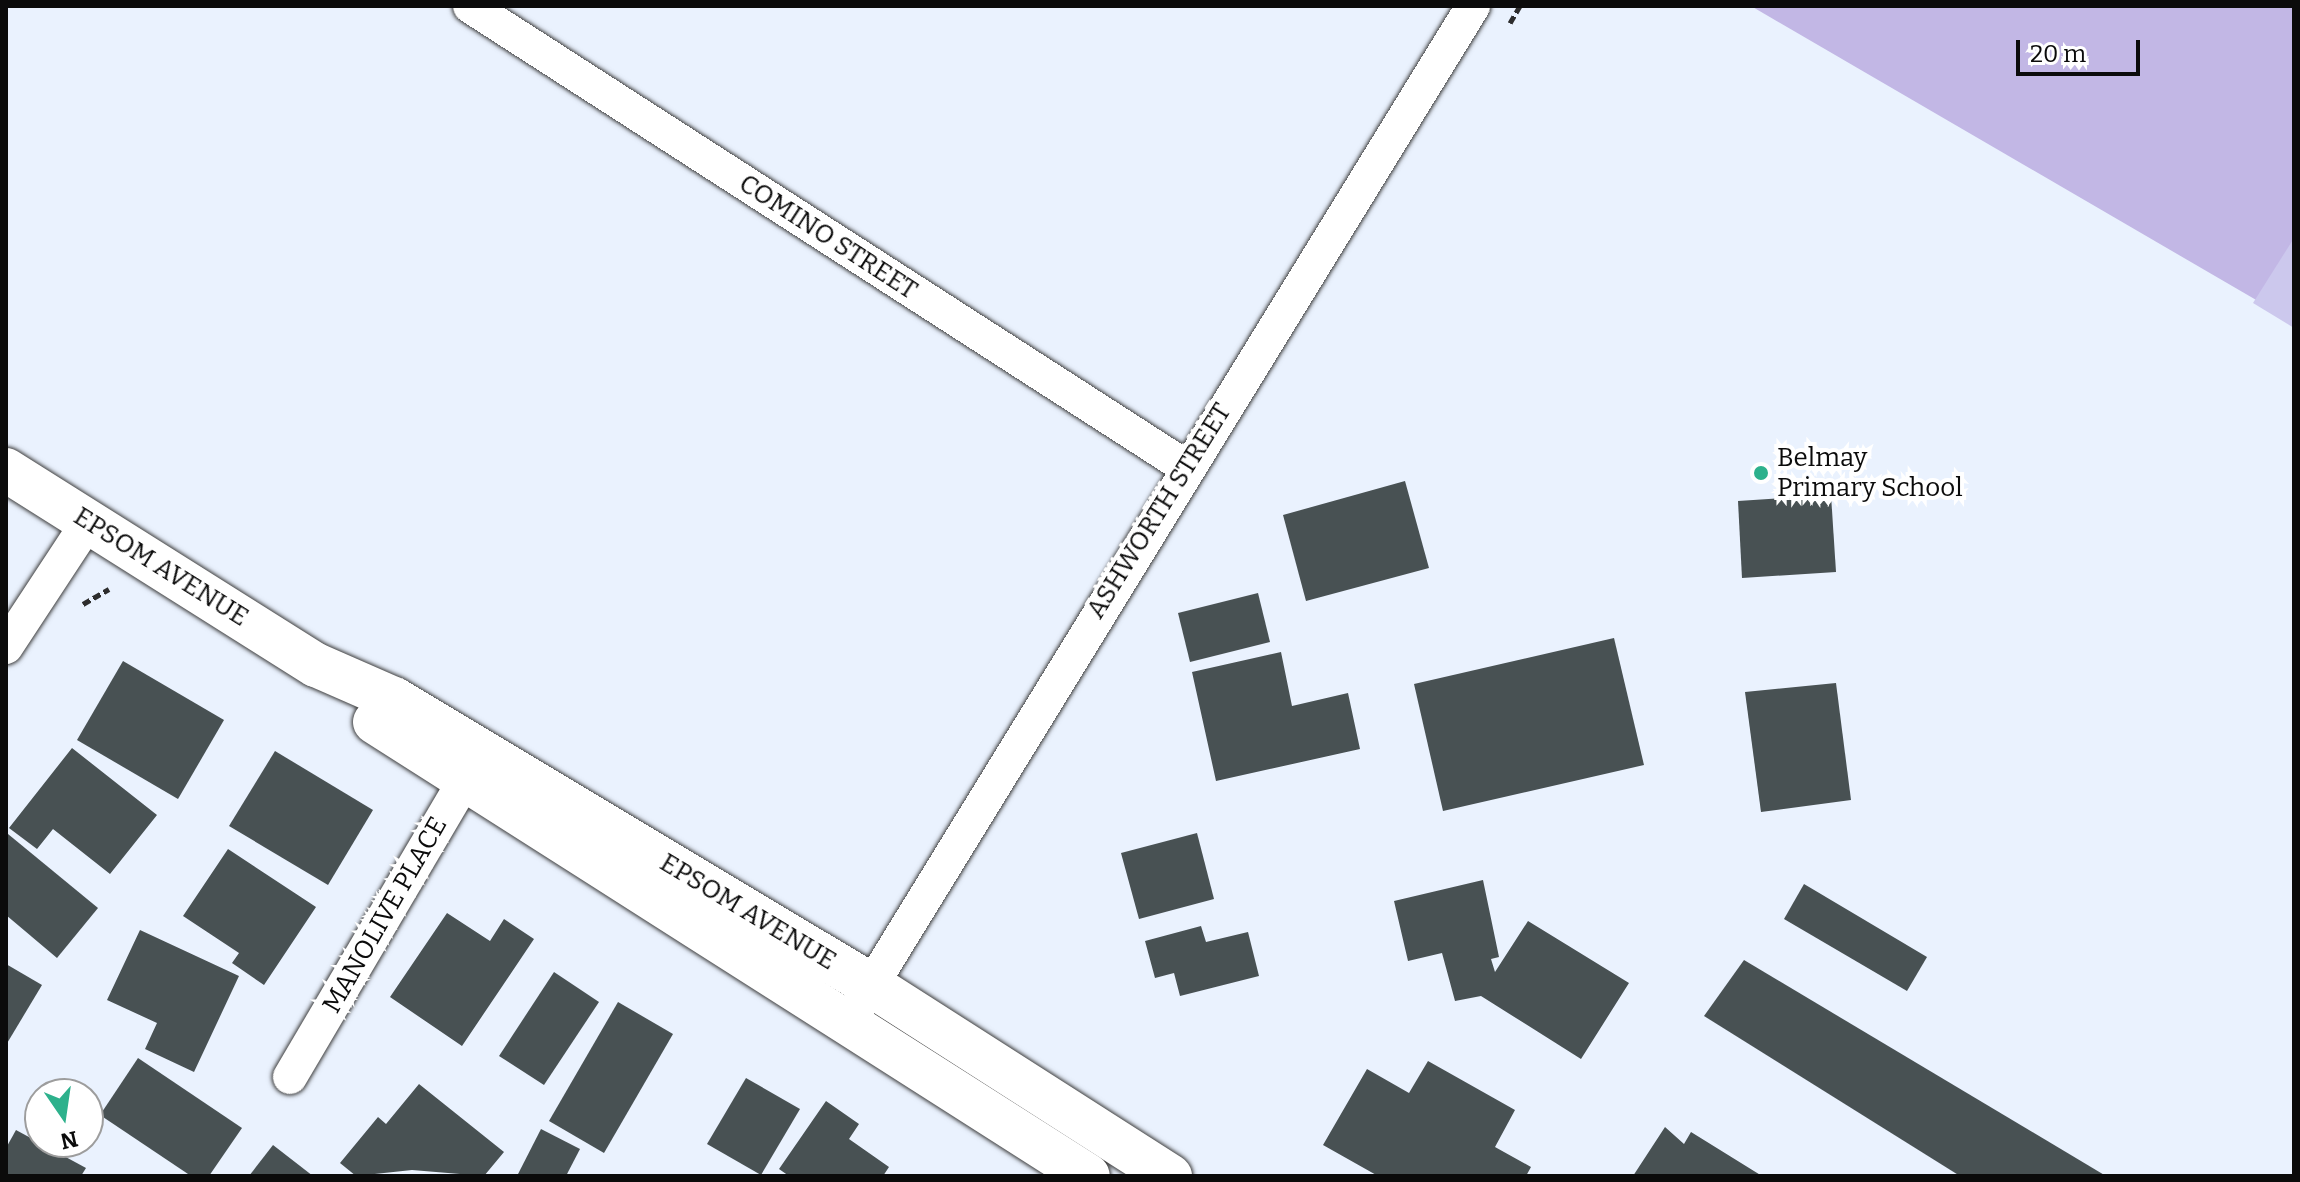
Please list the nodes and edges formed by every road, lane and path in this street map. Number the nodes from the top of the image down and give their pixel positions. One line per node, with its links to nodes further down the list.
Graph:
1 (470, 6): 3 (street, COMINO STREET)
2 (1473, 6): 3 (street, ASHWORTH STREET)
3 (1186, 467): 8 (street, ASHWORTH STREET)
4 (6, 470): 5 (street, EPSOM AVENUE)
5 (88, 522): 6 (street); 7 (street, EPSOM AVENUE)
6 (6, 647)
7 (472, 767): 8 (street, EPSOM AVENUE); 9 (street, MANOLIVE PLACE)
8 (861, 1002): 10 (street, EPSOM AVENUE); 11 (street, EPSOM AVENUE)
9 (290, 1077)
10 (1108, 1159): 12 (street, EPSOM AVENUE)
11 (1088, 1176)
12 (1170, 1176)

